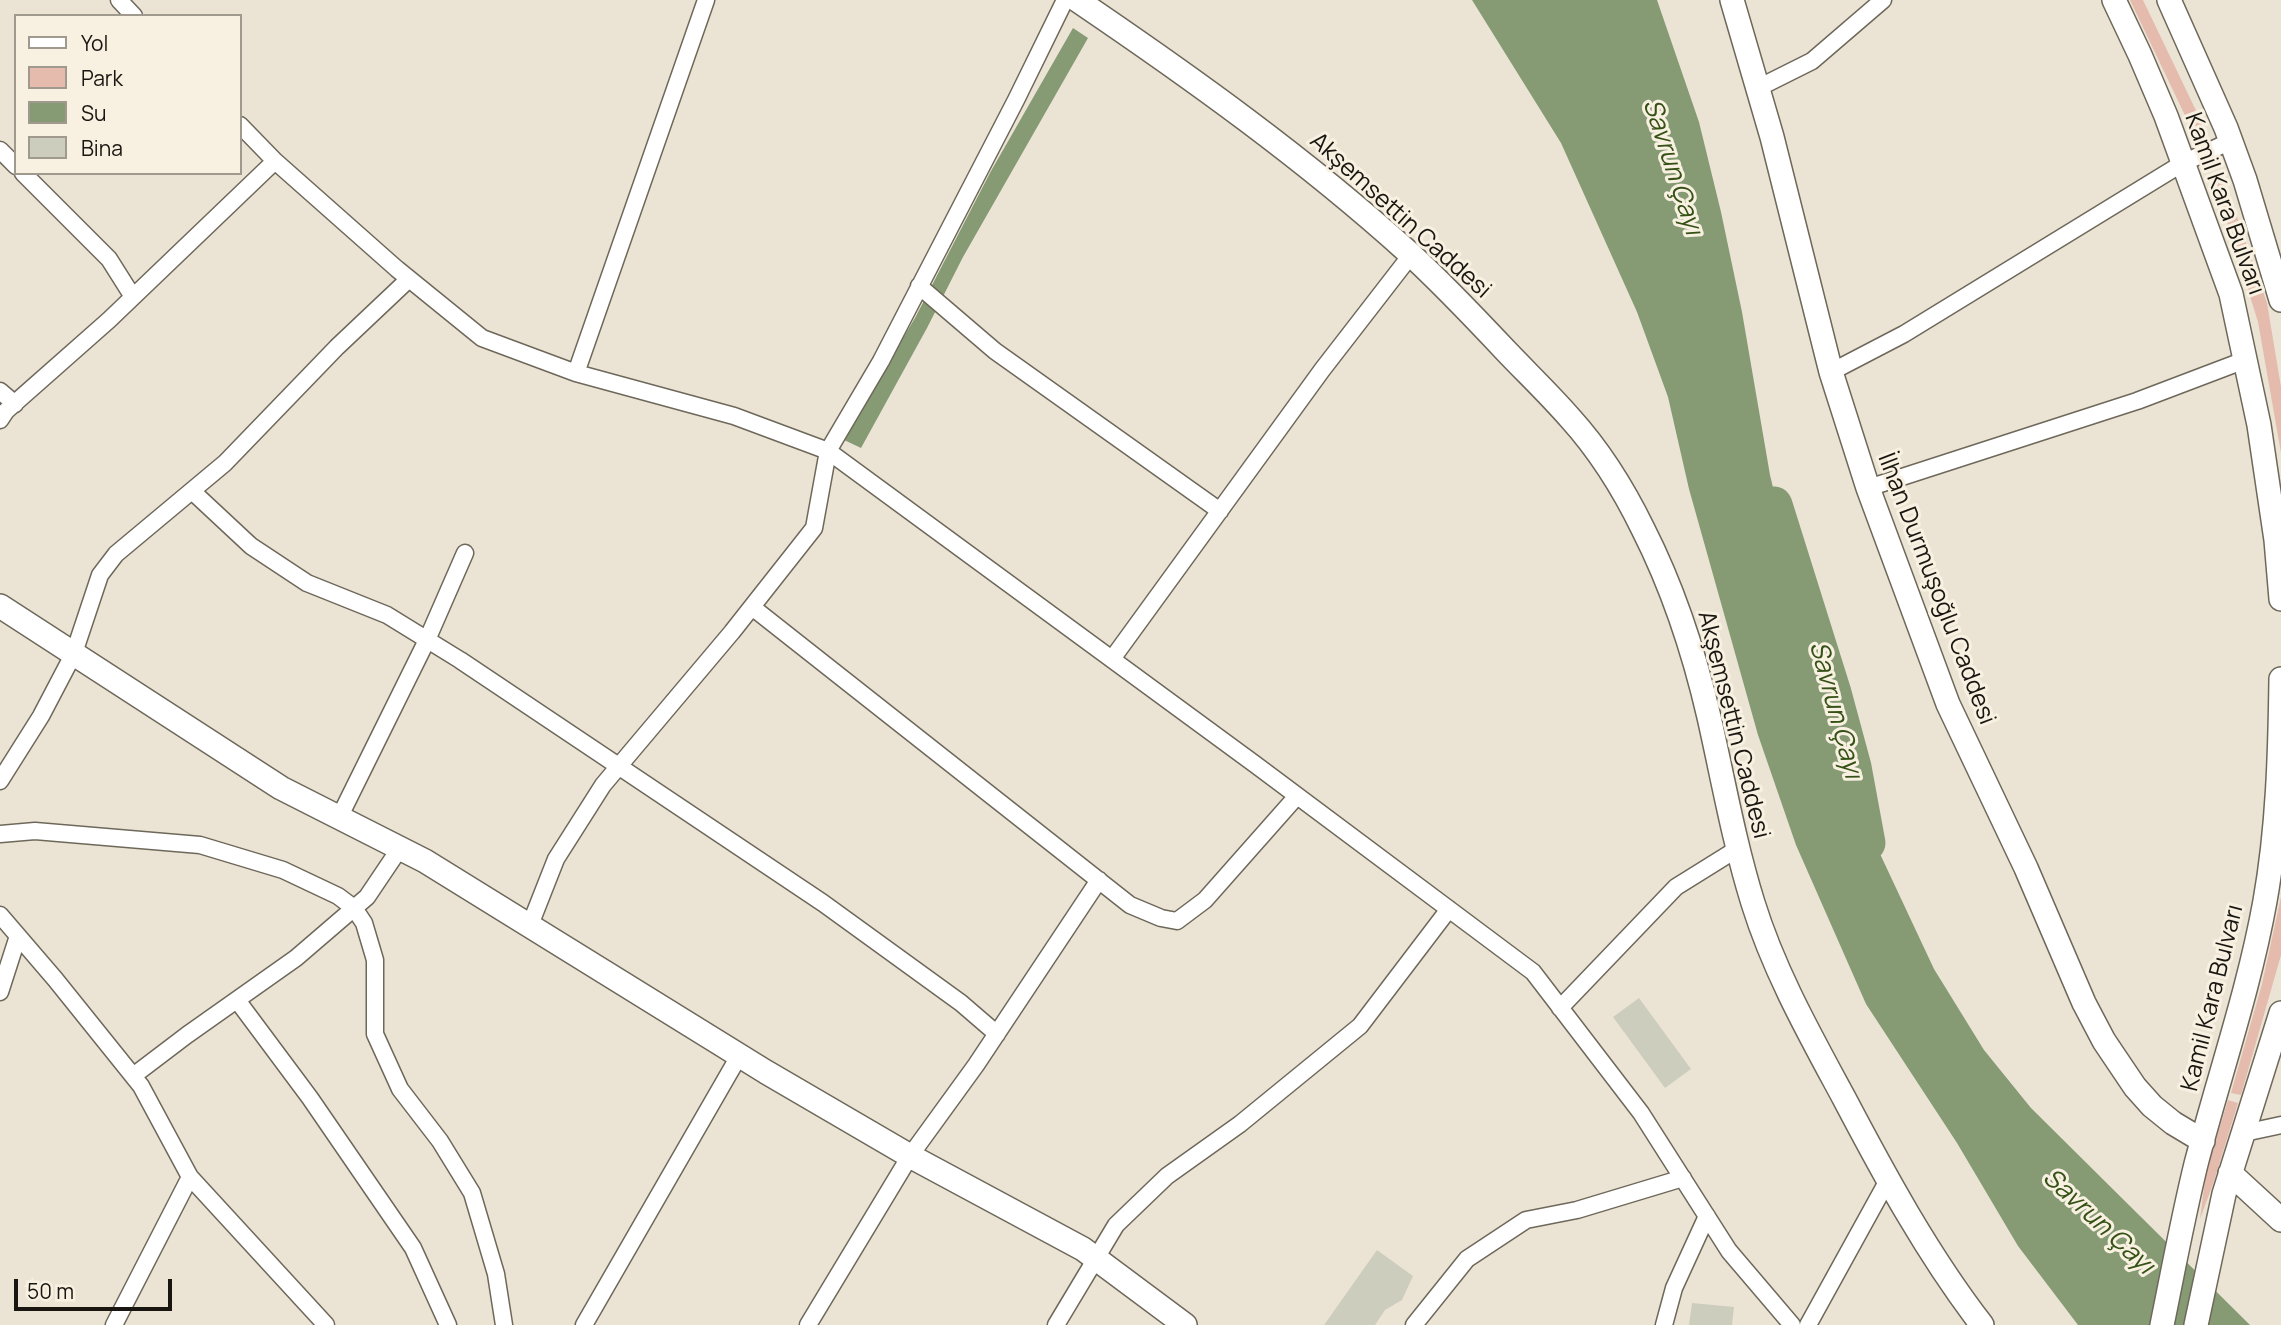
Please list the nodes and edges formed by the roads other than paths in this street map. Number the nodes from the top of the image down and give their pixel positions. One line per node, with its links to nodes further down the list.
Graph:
1 (119, 0): 9 (street)
2 (706, 0): 25 (street)
3 (1065, 0): 20 (street)
4 (1077, 0): 18 (street, Akşemsettin Caddesi)
5 (1732, 0): 10 (street, İlhan Durmuşoğlu Caddesi)
6 (1884, 0): 10 (street)
7 (2114, 0): 15 (street, Kamil Kara Bulvarı)
8 (2169, 0): 12 (street, Kamil Kara Bulvarı)
9 (132, 14)
10 (1758, 88): 24 (street, İlhan Durmuşoğlu Caddesi)
11 (242, 127): 14 (street)
12 (2231, 141): 15 (street); 22 (street, Kamil Kara Bulvarı)
13 (0, 150): 16 (street)
14 (275, 161): 19 (street); 21 (street)
15 (2183, 163): 23 (street, Kamil Kara Bulvarı); 24 (street)
16 (14, 164)
17 (25, 175): 21 (street)
18 (1411, 255): 32 (street); 47 (street, Akşemsettin Caddesi)
19 (409, 279): 25 (street); 31 (street)
20 (919, 286): 29 (street); 32 (street)
21 (133, 297): 27 (street)
22 (2281, 300)
23 (2245, 360): 30 (street); 34 (street, Kamil Kara Bulvarı)
24 (1831, 372): 30 (street, İlhan Durmuşoğlu Caddesi)
25 (576, 373): 29 (street)
26 (0, 391): 27 (street)
27 (15, 404): 28 (street)
28 (0, 420)
29 (828, 451): 36 (street); 39 (street)
30 (1868, 488): 63 (street, İlhan Durmuşoğlu Caddesi)
31 (192, 491): 37 (street); 38 (street)
32 (1220, 511): 39 (street)
33 (465, 553): 37 (street)
34 (2281, 599)
35 (0, 606): 38 (street)
36 (752, 607): 41 (street); 48 (street)
37 (427, 640): 41 (street); 44 (street)
38 (74, 653): 42 (street); 44 (street)
39 (1112, 659): 43 (street)
40 (2281, 679): 63 (street, Kamil Kara Bulvarı)
41 (618, 767): 52 (street); 58 (street)
42 (0, 781)
43 (1297, 796): 48 (street); 50 (street)
44 (339, 818): 46 (street)
45 (0, 834): 49 (street)
46 (400, 848): 49 (street); 52 (street)
47 (1737, 849): 56 (street); 67 (street, Akşemsettin Caddesi)
48 (1100, 880): 58 (street)
49 (354, 908): 55 (street); 75 (street)
50 (1449, 909): 56 (street); 71 (street)
51 (0, 915): 53 (street)
52 (530, 925): 59 (street)
53 (18, 936): 54 (street); 60 (street)
54 (0, 992)
55 (237, 1000): 60 (street); 74 (street)
56 (1560, 1008): 66 (street)
57 (2281, 1013): 62 (street)
58 (997, 1034): 64 (street)
59 (739, 1056): 64 (street); 76 (street)
60 (133, 1076): 65 (street)
61 (2281, 1125): 62 (street)
62 (2244, 1133): 68 (street)
63 (2203, 1140): 85 (street, Kamil Kara Bulvarı)
64 (910, 1156): 71 (street); 77 (street)
65 (190, 1177): 72 (street); 73 (street)
66 (1683, 1178): 69 (street); 80 (street)
67 (1888, 1180): 83 (street); 84 (street, Akşemsettin Caddesi)
68 (2227, 1183): 70 (street); 86 (street)
69 (1707, 1216): 81 (street); 82 (street)
70 (2281, 1220)
71 (1097, 1260): 78 (street); 79 (street)
72 (114, 1325)
73 (326, 1325)
74 (448, 1325)
75 (504, 1325)
76 (583, 1325)
77 (808, 1325)
78 (1056, 1325)
79 (1185, 1325)
80 (1414, 1325)
81 (1664, 1325)
82 (1792, 1325)
83 (1808, 1325)
84 (1982, 1325)
85 (2162, 1325)
86 (2196, 1325)

